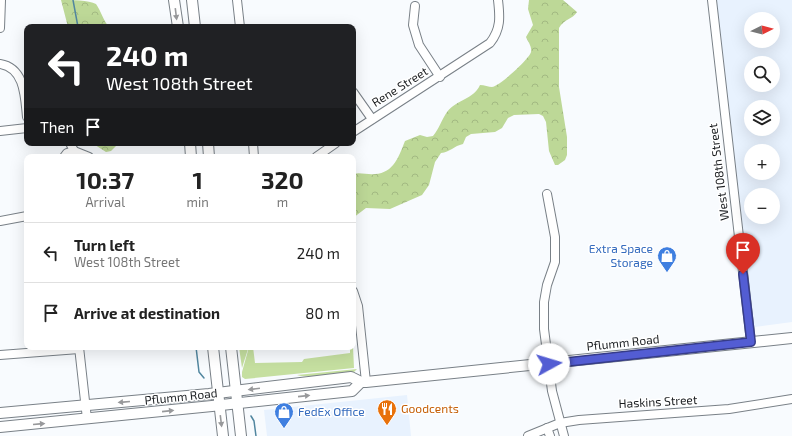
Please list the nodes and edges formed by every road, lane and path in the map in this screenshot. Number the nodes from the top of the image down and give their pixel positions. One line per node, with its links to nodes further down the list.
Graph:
1 (1, 0): 11 (street)
2 (174, 0): 8 (main road, one-way to 8)
3 (192, 0): 9 (main road)
4 (237, 0): 10 (street)
5 (498, 0): 13 (street, Rene Street)
6 (712, 0): 31 (street, West 108th Street)
7 (415, 6): 13 (street)
8 (178, 24)
9 (195, 24)
10 (240, 24)
11 (0, 28)
12 (0, 64): 14 (street)
13 (440, 77): 16 (street, Rene Street)
14 (24, 89)
15 (356, 96): 16 (street)
16 (372, 119): 18 (street, Rene Street)
17 (24, 128): 19 (street)
18 (356, 130)
19 (0, 131)
20 (72, 146): 22 (street)
21 (332, 146): 25 (street)
22 (74, 151): 23 (street); 24 (street)
23 (66, 154)
24 (82, 154)
25 (320, 154)
26 (547, 194): 37 (street)
27 (24, 217): 28 (street)
28 (0, 221)
29 (356, 300): 38 (street)
30 (792, 338): 31 (main road, Pflumm Road)
31 (751, 342): 37 (main road, Pflumm Road)
32 (56, 350): 36 (street)
33 (79, 350): 43 (street)
34 (213, 350): 40 (main road)
35 (231, 350): 39 (main road)
36 (0, 355)
37 (549, 364): 38 (main road, Pflumm Road); 47 (street)
38 (363, 382): 39 (main road, Pflumm Road, one-way to 39); 42 (main road, Pflumm Road, one-way to 38)
39 (236, 391): 40 (main road, Pflumm Road); 42 (main road)
40 (218, 393): 43 (main road, Pflumm Road, one-way to 43); 44 (main road)
41 (792, 399): 47 (street, Haskins Street)
42 (237, 404): 44 (main road, Pflumm Road); 51 (main road)
43 (85, 406): 45 (main road, Pflumm Road); 46 (street)
44 (220, 406): 46 (main road, Pflumm Road, one-way to 44); 50 (main road, one-way to 50)
45 (0, 414)
46 (87, 419): 48 (main road, Pflumm Road, one-way to 46)
47 (560, 423): 49 (street, Haskins Street); 53 (street)
48 (0, 427)
49 (548, 432): 52 (street, Haskins Street)
50 (223, 436)
51 (241, 436)
52 (528, 436)
53 (564, 436)

